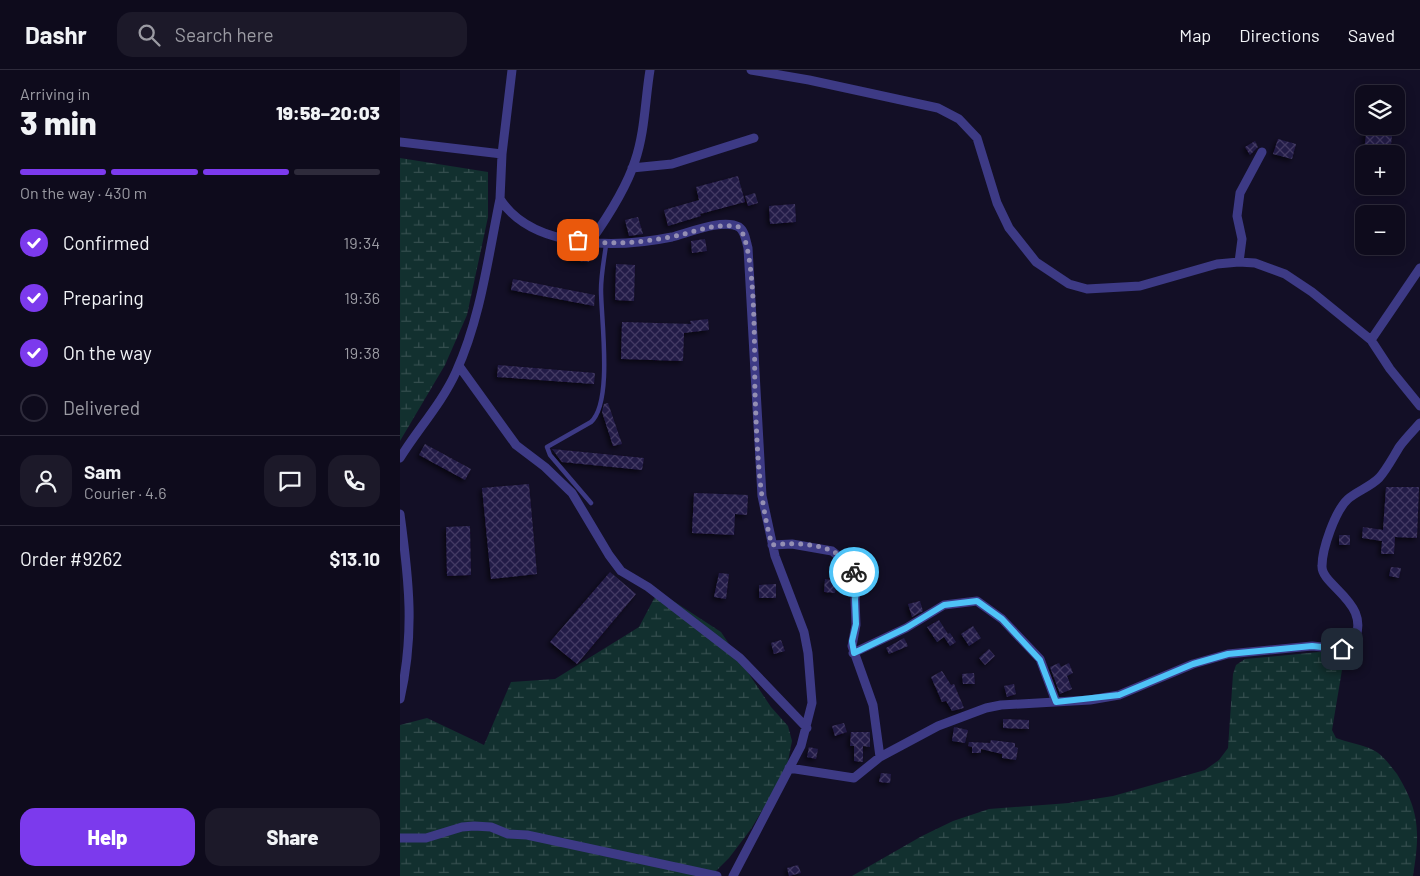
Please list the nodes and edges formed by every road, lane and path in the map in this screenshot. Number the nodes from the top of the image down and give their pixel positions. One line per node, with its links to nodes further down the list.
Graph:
1 (512, 70): 7 (street)
2 (650, 70): 8 (street)
3 (751, 70): 12 (street)
4 (754, 138): 8 (street)
5 (400, 142): 7 (street)
6 (1262, 152): 12 (street)
7 (502, 154): 9 (street)
8 (632, 168): 10 (street)
9 (500, 199): 10 (street); 15 (street)
10 (590, 242): 11 (street)
11 (606, 245): 19 (lane); 21 (street)
12 (1239, 262): 14 (street)
13 (1420, 268): 14 (street)
14 (1371, 340): 16 (street)
15 (458, 366): 18 (street); 25 (street)
16 (1420, 406)
17 (1420, 424): 24 (street)
18 (400, 458)
19 (591, 503)
20 (400, 514): 23 (street)
21 (772, 545): 22 (street); 25 (street)
22 (854, 653): 24 (street); 26 (street)
23 (400, 699)
24 (1056, 702): 26 (street)
25 (807, 728): 27 (street)
26 (880, 757): 27 (street)
27 (789, 768): 30 (street)
28 (400, 838): 29 (street)
29 (717, 876)
30 (733, 876)

